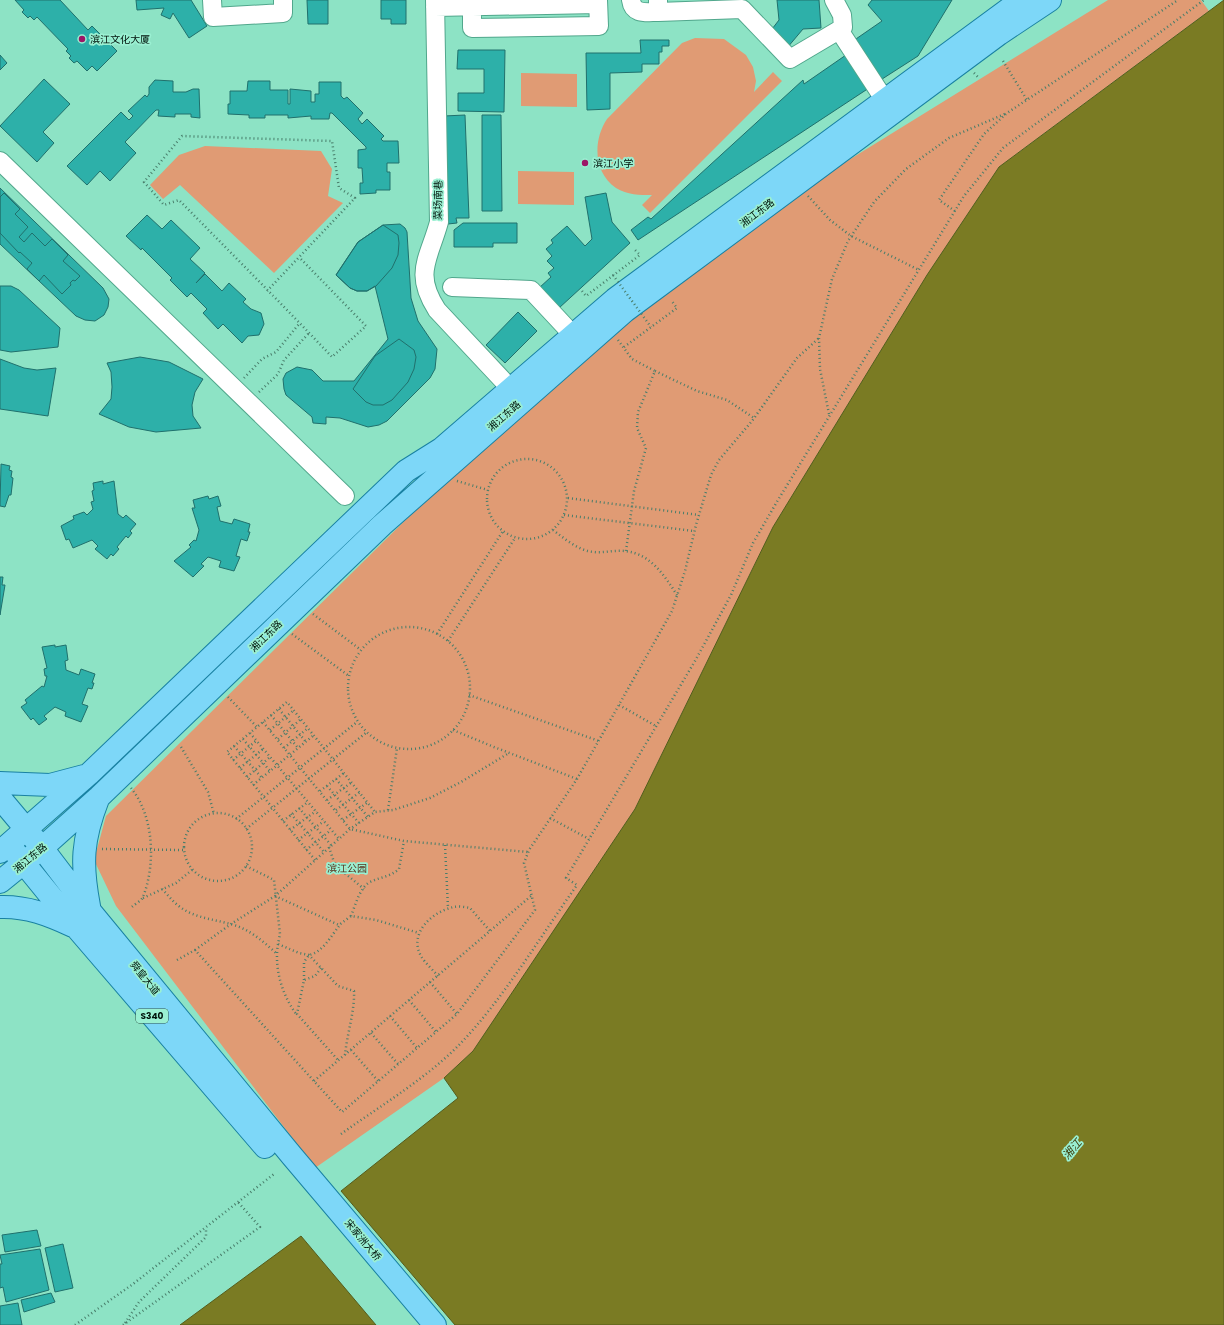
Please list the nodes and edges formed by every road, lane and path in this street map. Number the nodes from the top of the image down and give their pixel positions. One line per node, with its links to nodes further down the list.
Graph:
1 (212, 0): 2 (street)
2 (283, 0)
3 (631, 0): 12 (street)
4 (834, 0): 14 (street)
5 (1021, 0): 13 (main road, 湘江东路)
6 (1050, 0): 13 (main road, 湘江东路)
7 (1178, 0): 17 (path)
8 (1204, 0): 21 (path)
9 (598, 2): 10 (street)
10 (472, 3): 11 (street)
11 (435, 4): 40 (street, 菜场南巷)
12 (658, 6): 14 (street)
13 (997, 17): 16 (main road, 湘江东路); 20 (main road, 湘江东路)
14 (839, 30): 16 (street)
15 (1003, 61): 17 (path)
16 (884, 99): 34 (main road, 湘江东路)
17 (1027, 100): 18 (path)
18 (1007, 113): 21 (path); 22 (path)
19 (0, 161): 39 (street)
20 (797, 183): 22 (path); 44 (main road, 湘江东路)
21 (955, 210): 25 (path)
22 (852, 236): 25 (path); 35 (path)
23 (634, 249): 26 (path)
24 (299, 257): 28 (path); 28 (path); 33 (path)
25 (919, 270): 42 (path)
26 (613, 275): 29 (path); 32 (path, bridge)
27 (452, 287): 34 (street)
28 (267, 291): 31 (path)
29 (582, 291)
30 (672, 300): 32 (path)
31 (299, 324): 33 (path); 39 (path)
32 (652, 327): 37 (path)
33 (309, 332): 41 (path)
34 (573, 335): 40 (main road, 湘江东路)
35 (819, 338): 42 (path); 43 (path)
36 (618, 340): 37 (path)
37 (624, 347): 38 (path)
38 (655, 371): 43 (path); 48 (path)
39 (234, 388): 41 (street)
40 (510, 389): 92 (main road, 湘江东路)
41 (248, 402): 46 (street)
42 (829, 415): 76 (path)
43 (754, 418): 50 (path)
44 (437, 475): 45 (path); 58 (main road, 湘江东路)
45 (488, 490): 47 (path); 53 (path)
46 (345, 496)
47 (568, 498): 48 (path); 49 (path)
48 (632, 506): 50 (path); 51 (path)
49 (564, 515): 51 (path); 52 (path)
50 (699, 515): 54 (path)
51 (630, 523): 54 (path); 56 (path)
52 (553, 530): 55 (path); 56 (path)
53 (503, 531): 55 (path); 60 (path)
54 (694, 531): 57 (path)
55 (515, 538): 61 (path)
56 (626, 551): 57 (path)
57 (677, 595): 66 (path)
58 (300, 604): 59 (main road, 湘江东路); 62 (path)
59 (278, 624): 63 (path); 64 (main road, 湘江东路)
60 (437, 634): 61 (path); 62 (path)
61 (448, 642): 65 (path)
62 (361, 650): 63 (path)
63 (349, 676): 73 (path)
64 (216, 684): 77 (path); 111 (main road, 湘江东路)
65 (469, 695): 80 (path); 90 (path)
66 (619, 705): 76 (path); 90 (path)
67 (279, 709): 68 (path); 69 (path); 70 (path)
68 (294, 710): 70 (path); 71 (path)
69 (271, 715): 72 (path); 74 (path)
70 (286, 717): 74 (path); 75 (path)
71 (301, 720): 75 (path); 78 (path)
72 (263, 722): 77 (path); 79 (path)
73 (358, 722): 81 (path); 98 (path)
74 (278, 723): 79 (path); 83 (path)
75 (293, 726): 83 (path); 84 (path)
76 (656, 726): 170 (path)
77 (257, 727): 82 (path)
78 (308, 728): 84 (path); 85 (path)
79 (270, 730): 87 (path)
80 (453, 730): 99 (path); 101 (path)
81 (367, 732): 99 (path); 107 (path)
82 (250, 733): 86 (path); 88 (path)
83 (286, 733): 87 (path); 89 (path)
84 (300, 735): 89 (path); 91 (path)
85 (314, 735): 91 (path); 98 (path)
86 (243, 739): 93 (path); 95 (path)
87 (278, 739): 96 (path)
88 (256, 741): 95 (path); 100 (path)
89 (292, 741): 96 (path); 97 (path)
90 (599, 741): 123 (path)
91 (306, 742): 97 (path)
92 (119, 746): 111 (main road); 117 (main road, 湘江东路)
93 (234, 746): 102 (path); 106 (path)
94 (181, 747): 148 (path)
95 (249, 747): 102 (path); 103 (path)
96 (284, 748): 104 (path)
97 (298, 748): 104 (path)
98 (325, 748): 107 (path); 113 (path)
99 (397, 748): 145 (path)
100 (263, 749): 103 (path); 105 (path)
101 (509, 753): 123 (path); 145 (path)
102 (241, 754): 106 (path); 108 (path)
103 (256, 755): 108 (path); 109 (path)
104 (290, 755): 110 (path); 113 (path)
105 (270, 757): 109 (path); 110 (path)
106 (233, 760): 112 (path)
107 (334, 760): 116 (path); 121 (path)
108 (248, 762): 112 (path); 114 (path)
109 (263, 763): 114 (path); 115 (path)
110 (277, 766): 115 (path); 120 (path)
111 (128, 768): 133 (main road, 湘江东路); 180 (path)
112 (240, 768): 118 (path)
113 (301, 768): 120 (path); 121 (path)
114 (255, 770): 118 (path); 119 (path)
115 (270, 772): 119 (path)
116 (344, 773): 122 (path); 124 (path)
117 (89, 774): 125 (main road); 162 (main road, 湘江东路)
118 (247, 777): 126 (path)
119 (262, 778): 126 (path)
120 (288, 778): 129 (path); 134 (path)
121 (310, 779): 129 (path); 130 (path)
122 (336, 779): 127 (path); 128 (path)
123 (577, 779): 153 (path)
124 (352, 782): 128 (path); 131 (path)
125 (0, 783)
126 (253, 785): 134 (path)
127 (327, 786): 130 (path); 132 (path)
128 (343, 788): 132 (path); 136 (path)
129 (297, 789): 138 (path); 141 (path)
130 (320, 791): 137 (path)
131 (360, 792): 136 (path); 139 (path)
132 (335, 794): 137 (path); 140 (path)
133 (99, 796): 176 (main road, 湘江东路); 196 (main road)
134 (263, 797): 141 (path); 154 (path)
135 (0, 798): 162 (main road, 舜皇大道 / S340)
136 (352, 798): 140 (path); 143 (path)
137 (327, 800): 144 (path)
138 (308, 802): 142 (path); 146 (path)
139 (368, 802): 143 (path); 147 (path)
140 (343, 804): 144 (path); 150 (path)
141 (272, 808): 156 (path); 163 (path)
142 (300, 808): 149 (path); 152 (path)
143 (360, 808): 150 (path); 151 (path)
144 (336, 810): 155 (path)
145 (388, 810): 147 (path)
146 (316, 811): 152 (path); 157 (path)
147 (375, 812): 151 (path)
148 (214, 814): 154 (path); 178 (path)
149 (291, 814): 156 (path); 159 (path)
150 (352, 814): 155 (path); 158 (path)
151 (368, 817): 158 (path)
152 (308, 818): 159 (path); 160 (path)
153 (550, 818): 170 (path); 182 (path)
154 (236, 819): 163 (path)
155 (343, 820): 161 (path)
156 (283, 821): 164 (path)
157 (324, 821): 160 (path); 165 (path)
158 (359, 823): 161 (path)
159 (300, 824): 164 (path); 166 (path)
160 (316, 827): 166 (path); 167 (path)
161 (350, 828): 168 (path); 171 (path)
162 (26, 829): 173 (main road, 湘江东路); 176 (main road, 舜皇大道 / S340)
163 (246, 829): 185 (path)
164 (290, 830): 169 (path)
165 (331, 830): 167 (path); 168 (path)
166 (307, 833): 169 (path); 172 (path)
167 (323, 836): 172 (path); 175 (path)
168 (339, 839): 175 (path)
169 (298, 840): 179 (path)
170 (589, 840): 225 (path)
171 (404, 841): 174 (path); 189 (path)
172 (315, 842): 179 (path); 181 (path)
173 (3, 844): 184 (main road, 舜皇大道 / S340)
174 (445, 845): 182 (path); 195 (path)
175 (330, 846): 181 (path); 189 (path)
176 (42, 848): 184 (main road, 湘江东路); 196 (main road, 舜皇大道 / S340)
177 (98, 849): 180 (path)
178 (184, 850): 180 (path); 186 (path)
179 (306, 850): 183 (path)
180 (150, 851): 192 (path)
181 (324, 852): 183 (path)
182 (528, 852): 191 (path)
183 (315, 860): 190 (path)
184 (24, 863): 187 (main road, 湘江东路); 200 (main road, 舜皇大道 / S340)
185 (246, 866): 186 (path); 190 (path)
186 (192, 870): 188 (path)
187 (0, 882)
188 (162, 889): 192 (path); 198 (path)
189 (364, 889): 197 (path)
190 (275, 896): 198 (path); 199 (path); 203 (path)
191 (531, 896): 201 (path); 214 (path)
192 (142, 898): 194 (path)
193 (0, 907): 200 (main road)
194 (132, 907)
195 (448, 909): 201 (path); 202 (path)
196 (90, 911): 226 (main road, 舜皇大道 / S340)
197 (351, 916): 199 (path); 202 (path)
198 (231, 924): 204 (path); 205 (path)
199 (339, 925): 206 (path)
200 (75, 926): 226 (main road, 舜皇大道 / S340)
201 (490, 931): 209 (path)
202 (419, 933): 209 (path)
203 (278, 944): 205 (path); 206 (path)
204 (195, 950): 207 (path); 223 (path)
205 (277, 954): 213 (path)
206 (309, 955): 208 (path); 210 (path)
207 (177, 960)
208 (321, 968): 210 (path); 220 (path)
209 (438, 976): 211 (path)
210 (304, 980): 213 (path)
211 (430, 982): 212 (path); 214 (path)
212 (409, 1000): 215 (path); 216 (path)
213 (296, 1014): 221 (path)
214 (457, 1014): 216 (path)
215 (390, 1016): 217 (path); 218 (path)
216 (436, 1032): 218 (path)
217 (371, 1033): 219 (path); 222 (path)
218 (417, 1048): 222 (path)
219 (351, 1050): 220 (path); 224 (path)
220 (345, 1055): 221 (path)
221 (338, 1060): 223 (path)
222 (398, 1064): 224 (path)
223 (314, 1081): 224 (path)
224 (378, 1081)
225 (342, 1134)
226 (283, 1166): 227 (path); 231 (main road, 宋家洲大桥 / S340); 232 (main road, 宋家洲大桥 / S340)
227 (238, 1202): 228 (path); 230 (path)
228 (206, 1228): 229 (path); 230 (path)
229 (75, 1325)
230 (123, 1325)
231 (415, 1325)
232 (435, 1325)

